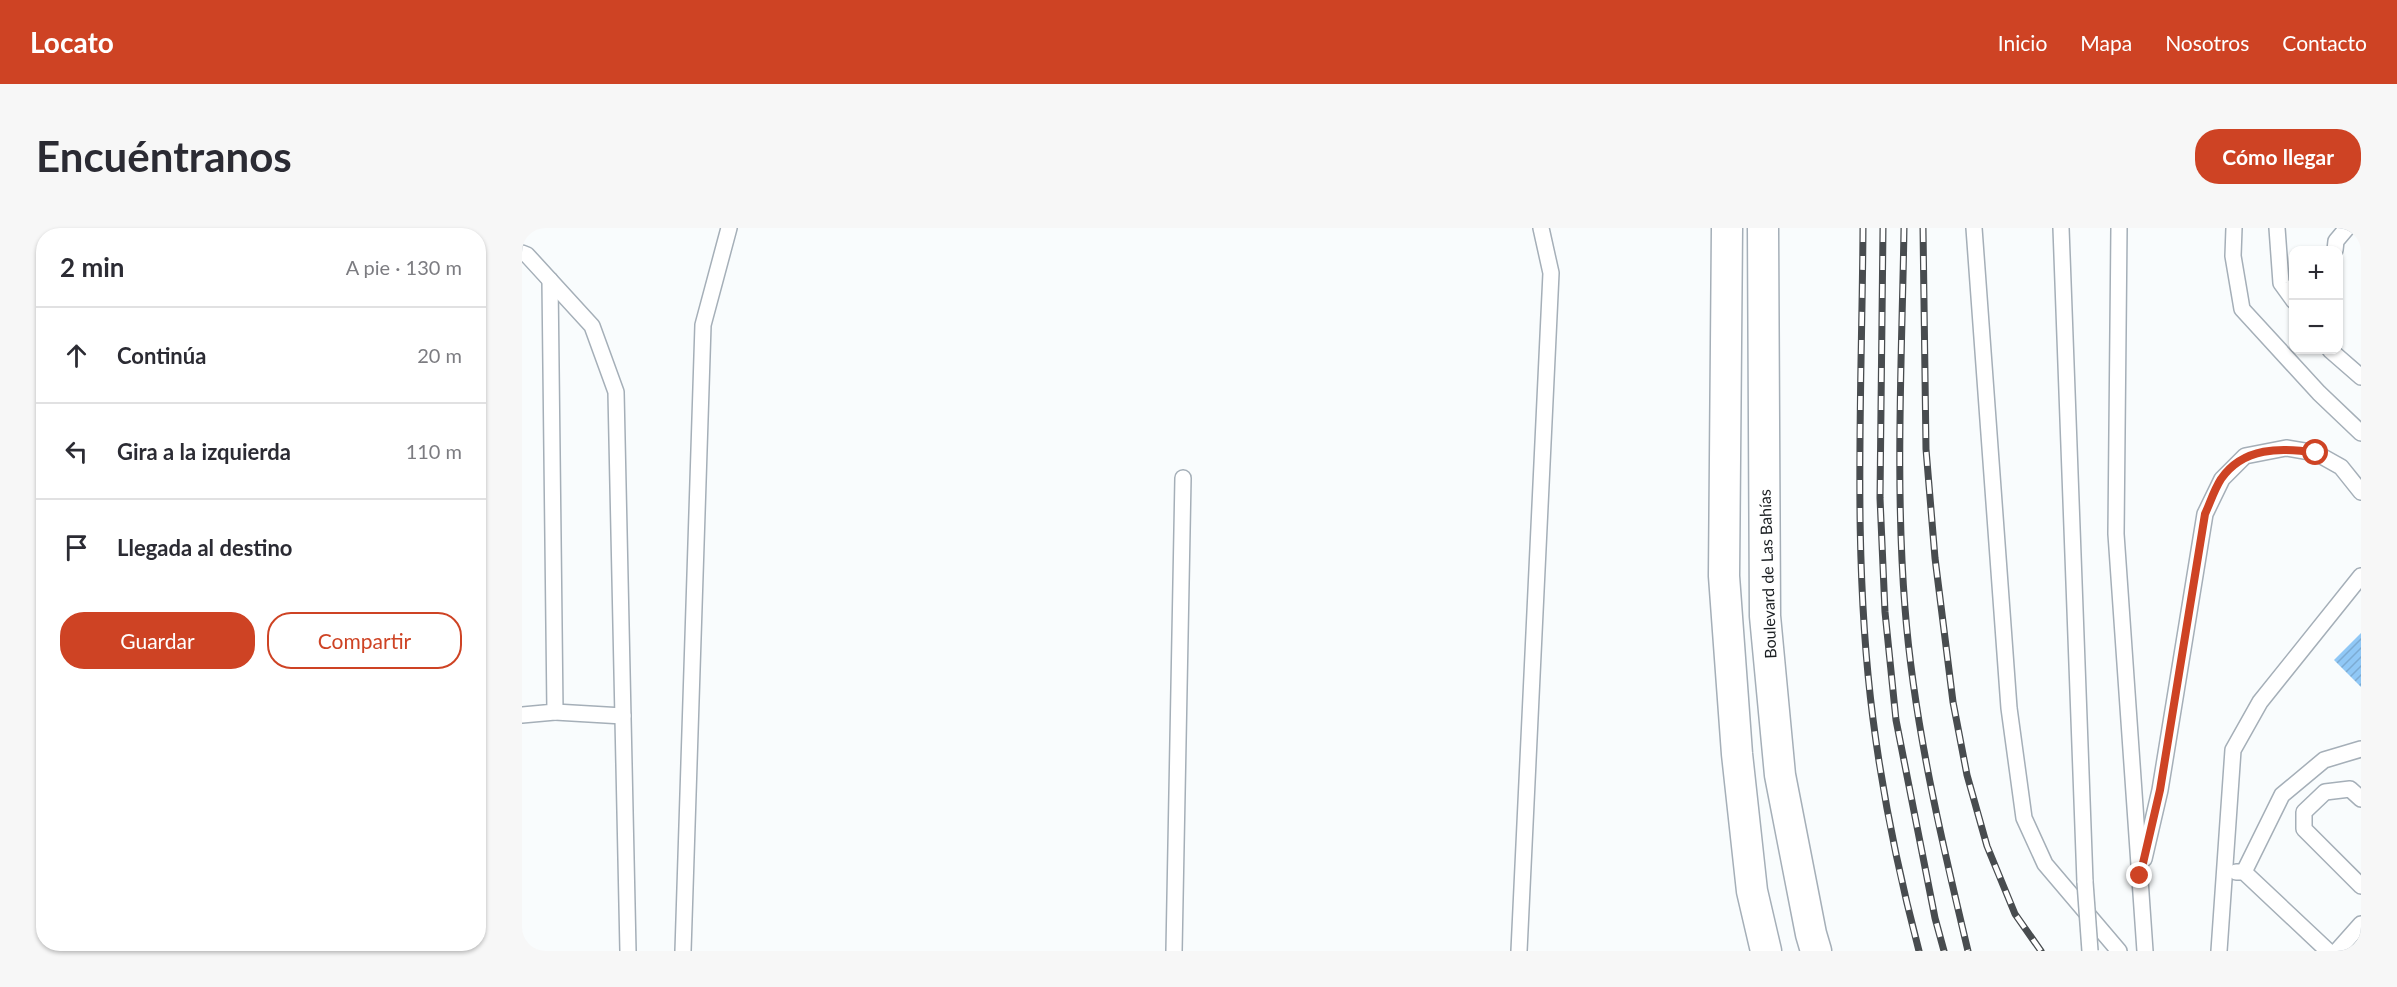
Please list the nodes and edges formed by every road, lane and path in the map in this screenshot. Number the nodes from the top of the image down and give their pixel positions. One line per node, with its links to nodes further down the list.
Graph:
1 (729, 228): 32 (lane)
2 (1541, 228): 34 (lane)
3 (1727, 228): 35 (street)
4 (1763, 228): 36 (street, Boulevard de Las Bahías)
5 (1974, 228): 38 (lane)
6 (2061, 228): 37 (lane, bridge)
7 (2119, 228): 28 (lane)
8 (2234, 228): 17 (lane)
9 (2277, 228): 14 (lane)
10 (2347, 228): 11 (lane)
11 (2335, 246)
12 (522, 253): 13 (lane)
13 (550, 280): 21 (lane); 23 (lane)
14 (2293, 300)
15 (2335, 354): 16 (lane)
16 (2361, 377)
17 (2361, 433)
18 (1183, 478): 33 (lane)
19 (2361, 492): 28 (lane)
20 (2361, 576): 26 (lane)
21 (555, 712): 22 (lane); 23 (lane)
22 (522, 715)
23 (623, 716): 31 (lane)
24 (2361, 749): 27 (lane)
25 (2361, 799): 29 (lane)
26 (2224, 871): 27 (lane); 40 (lane)
27 (2244, 872): 41 (lane)
28 (2140, 876): 39 (lane)
29 (2361, 886)
30 (2361, 924): 42 (lane)
31 (628, 951)
32 (683, 951)
33 (1174, 951)
34 (1519, 951)
35 (1766, 951)
36 (1816, 951)
37 (2090, 951)
38 (2119, 951)
39 (2145, 951)
40 (2219, 951)
41 (2328, 951)
42 (2337, 951)

